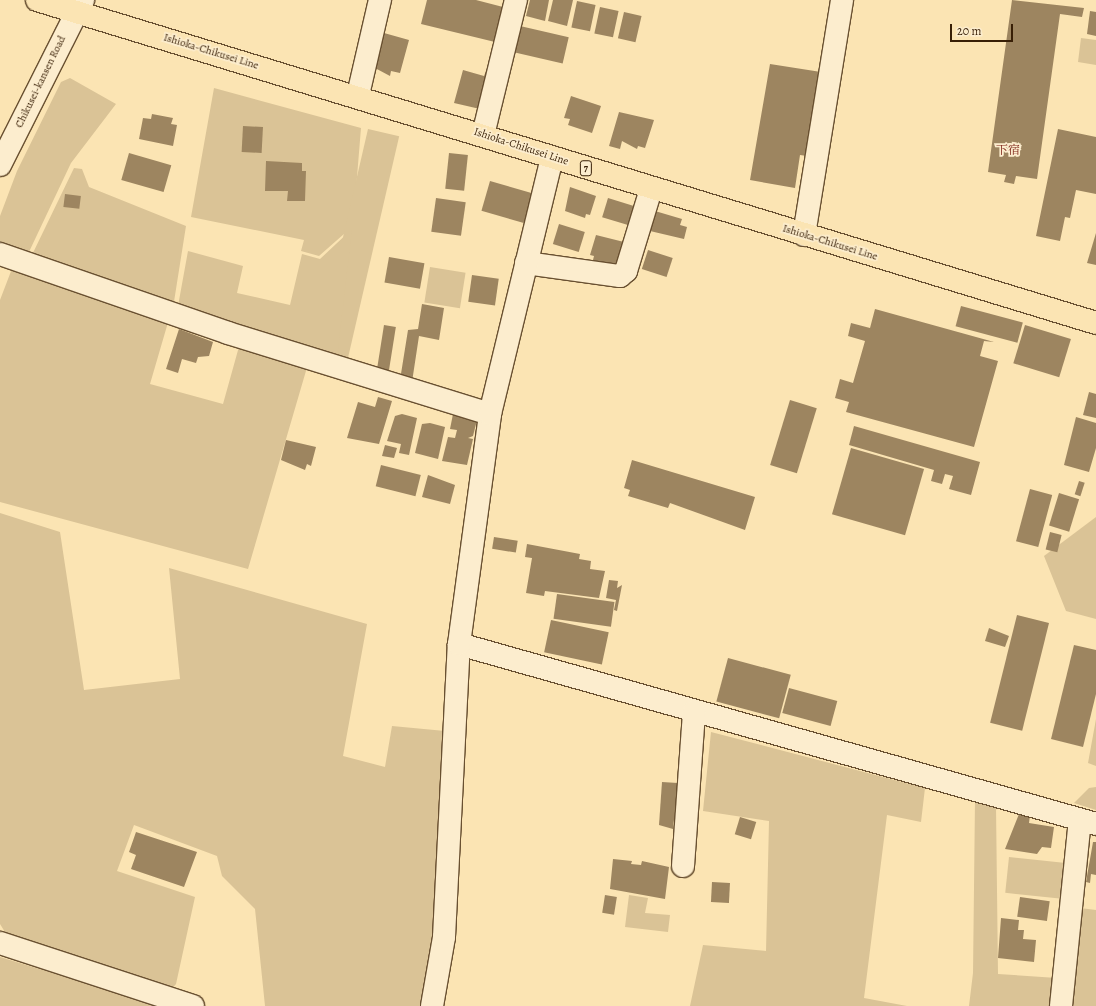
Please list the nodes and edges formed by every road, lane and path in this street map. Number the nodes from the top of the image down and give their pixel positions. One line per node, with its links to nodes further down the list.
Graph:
1 (37, 0): 5 (main road, Ishioka-Chikusei Line / 7)
2 (380, 0): 6 (street)
3 (516, 0): 7 (street)
4 (842, 0): 11 (street)
5 (79, 6): 6 (main road, Ishioka-Chikusei Line / 7); 9 (street, Chikusei-kansen Road)
6 (358, 95): 7 (main road, Ishioka-Chikusei Line / 7)
7 (483, 135): 8 (main road, Ishioka-Chikusei Line / 7)
8 (552, 157): 10 (main road, Ishioka-Chikusei Line / 7); 13 (street)
9 (0, 165)
10 (651, 189): 11 (main road, Ishioka-Chikusei Line / 7); 13 (street)
11 (804, 235): 14 (main road, Ishioka-Chikusei Line / 7)
12 (0, 254): 15 (street)
13 (526, 263): 15 (street)
14 (1096, 323)
15 (490, 414): 16 (street)
16 (459, 644): 17 (street); 22 (street)
17 (694, 711): 18 (street); 19 (street)
18 (1088, 822): 23 (street)
19 (683, 866)
20 (0, 943): 21 (street)
21 (193, 1006)
22 (432, 1006)
23 (1061, 1006)

